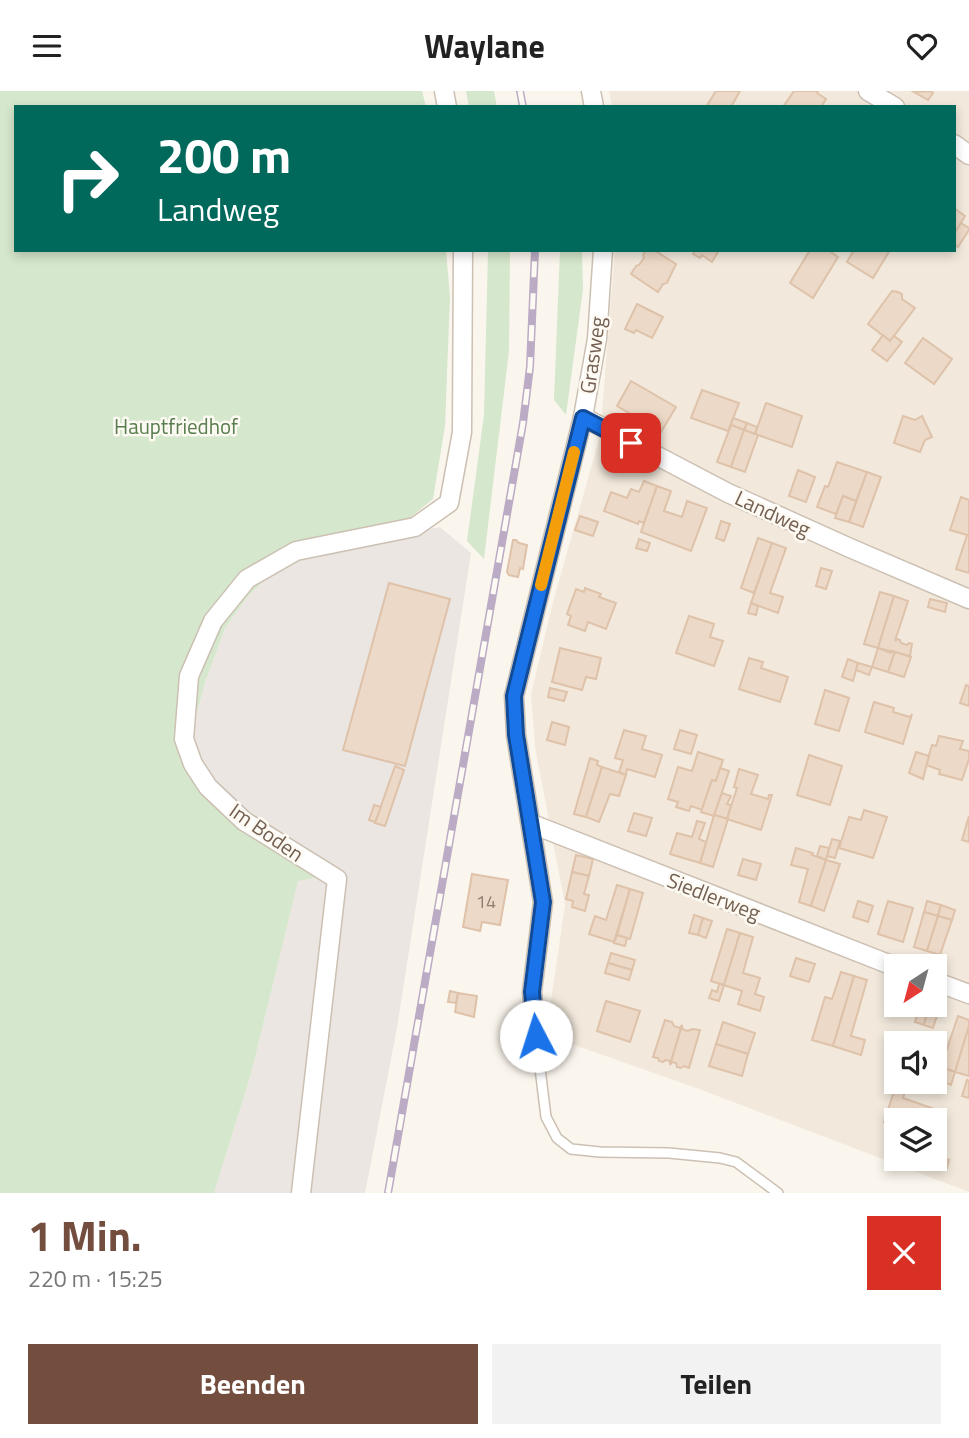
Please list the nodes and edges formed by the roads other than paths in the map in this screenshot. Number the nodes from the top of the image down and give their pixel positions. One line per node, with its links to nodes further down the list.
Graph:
1 (873, 98): 2 (street)
2 (890, 105)
3 (463, 252): 12 (street, Im Boden)
4 (603, 252): 5 (street, Grasweg)
5 (583, 418): 6 (street, Landweg); 7 (street, Grasweg)
6 (969, 599)
7 (532, 824): 8 (street, Siedlerweg); 11 (street, Grasweg)
8 (884, 962)
9 (947, 986): 10 (street)
10 (969, 994)
11 (536, 1036): 13 (lane)
12 (301, 1193)
13 (778, 1193)

